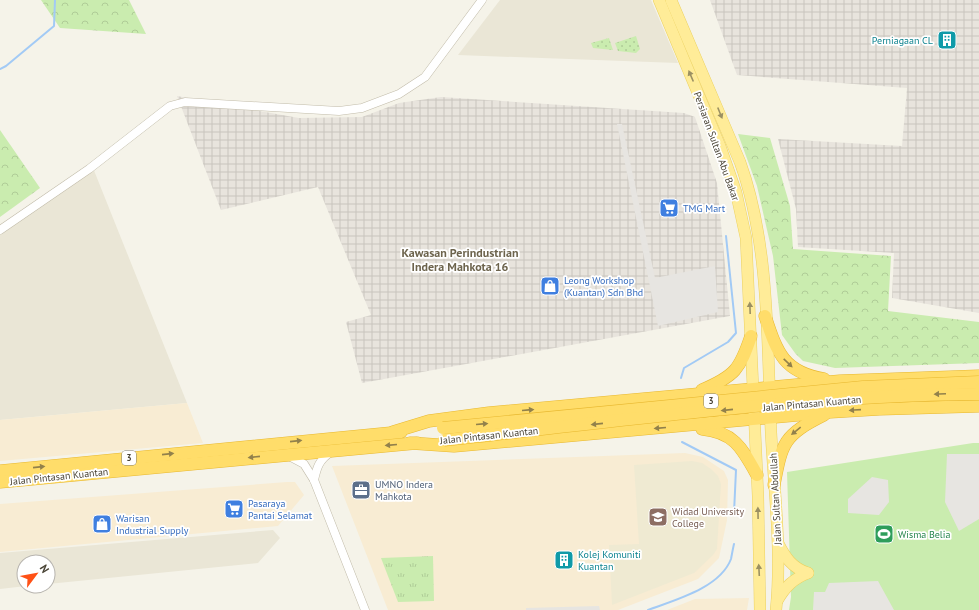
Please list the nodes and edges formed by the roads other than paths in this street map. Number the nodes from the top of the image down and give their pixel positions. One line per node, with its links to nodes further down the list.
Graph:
1 (482, 0): 4 (street)
2 (659, 0): 6 (main road, Persiaran Sultan Abu Bakar, one-way to 2)
3 (671, 0): 5 (main road, Persiaran Sultan Abu Bakar, one-way to 5)
4 (0, 230)
5 (765, 316): 8 (highway, one-way to 8); 11 (main road, Persiaran Sultan Abu Bakar)
6 (751, 336): 12 (main road, Persiaran Sultan Abu Bakar); 15 (highway)
7 (979, 376): 8 (highway)
8 (840, 381): 10 (highway)
9 (979, 382): 23 (highway, Jalan Pintasan Kuantan / 3, one-way to 9, bridge)
10 (798, 385): 11 (highway); 18 (highway)
11 (769, 388): 12 (highway); 19 (main road, Jalan Sultan Abdullah)
12 (753, 389): 13 (highway); 20 (main road, Persiaran Sultan Abu Bakar)
13 (726, 392): 15 (highway); 21 (highway)
14 (979, 394): 24 (highway, Jalan Pintasan Kuantan / 3, one-way to 24, bridge)
15 (690, 395): 23 (highway, one-way to 15)
16 (979, 406): 17 (highway, one-way to 17)
17 (830, 412): 18 (highway); 31 (highway, one-way to 31)
18 (798, 415): 19 (highway)
19 (770, 418): 20 (highway); 31 (main road, Jalan Sultan Abdullah)
20 (754, 420): 21 (highway); 28 (main road, Jalan Sultan Abdullah)
21 (733, 421): 22 (highway)
22 (678, 427): 24 (highway, one-way to 24); 28 (highway)
23 (393, 432): 27 (highway, Jalan Pintasan Kuantan / 3, one-way to 23)
24 (410, 443): 25 (highway, Jalan Pintasan Kuantan / 3, one-way to 25)
25 (335, 449): 26 (highway, Jalan Pintasan Kuantan / 3); 29 (street)
26 (282, 454): 29 (street); 30 (highway, Jalan Pintasan Kuantan / 3, one-way to 30)
27 (0, 471)
28 (756, 475): 34 (main road, Jalan Sultan Abdullah, one-way to 28)
29 (314, 480): 36 (street)
30 (0, 482)
31 (774, 485): 32 (main road, Jalan Sultan Abdullah)
32 (777, 542): 33 (main road, Jalan Sultan Abdullah); 35 (main road)
33 (777, 578): 34 (main road); 35 (main road, Jalan Sultan Abdullah)
34 (760, 589): 37 (main road, Jalan Sultan Abdullah)
35 (776, 606)
36 (365, 610)
37 (760, 610)

